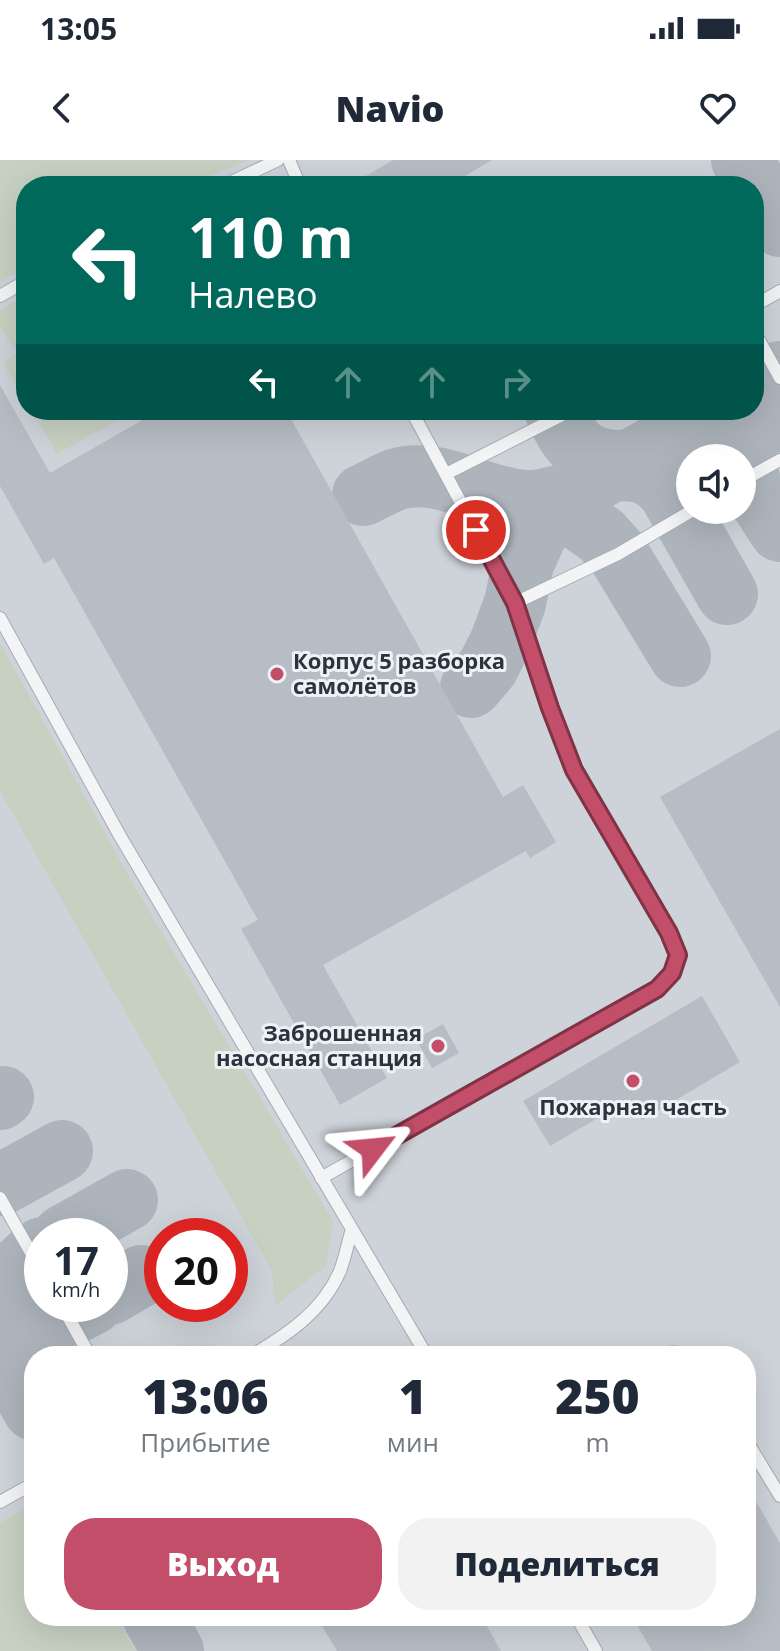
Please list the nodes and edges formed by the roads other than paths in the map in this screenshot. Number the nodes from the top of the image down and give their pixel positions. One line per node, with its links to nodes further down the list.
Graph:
1 (278, 160): 2 (lane)
2 (244, 176)
3 (764, 349): 4 (lane)
4 (780, 378)
5 (416, 420): 9 (lane)
6 (552, 420): 9 (lane)
7 (780, 460): 8 (lane)
8 (756, 473)
9 (446, 474): 11 (lane)
10 (676, 520): 11 (lane)
11 (515, 603): 13 (lane)
12 (0, 618): 13 (lane)
13 (321, 1178): 15 (lane)
14 (0, 1198): 16 (lane)
15 (352, 1229): 19 (lane); 20 (lane)
16 (24, 1240)
17 (71, 1322): 18 (lane)
18 (84, 1346)
19 (266, 1346)
20 (421, 1346)
21 (756, 1456): 23 (lane)
22 (24, 1489): 24 (lane)
23 (780, 1496)
24 (0, 1502)
25 (582, 1626): 26 (lane)
26 (596, 1651)

